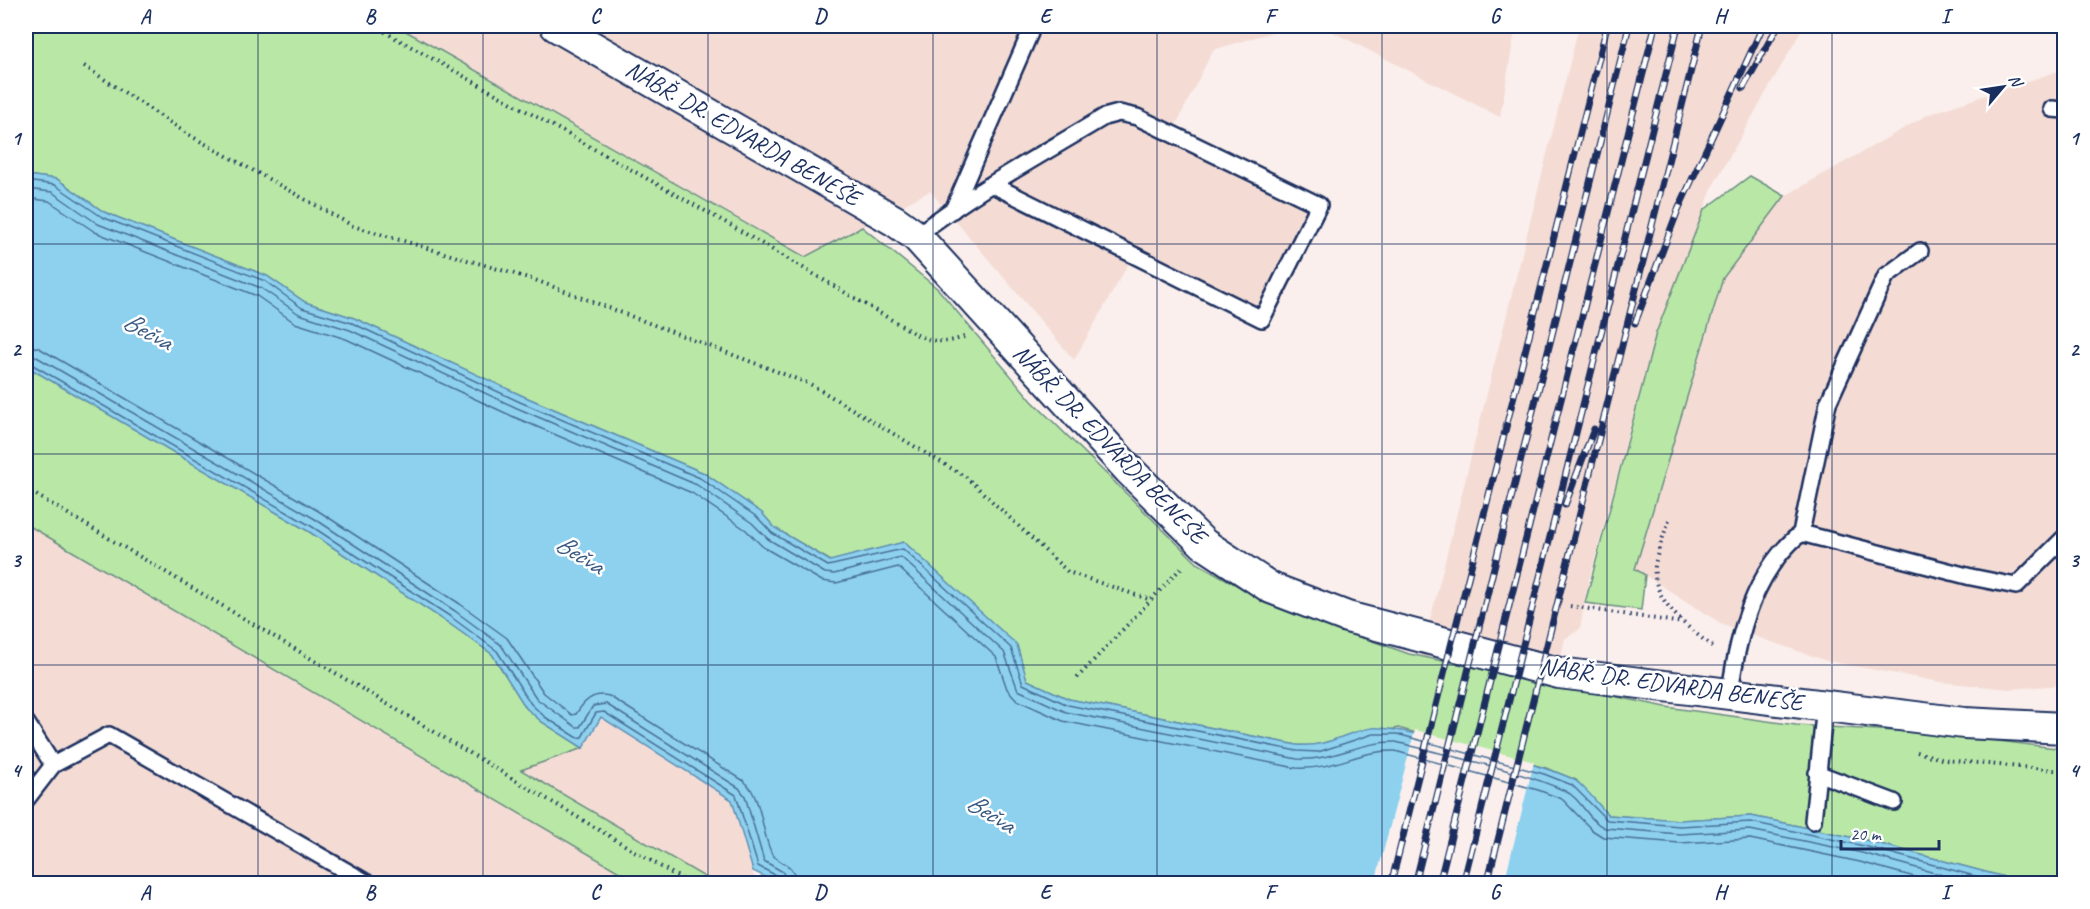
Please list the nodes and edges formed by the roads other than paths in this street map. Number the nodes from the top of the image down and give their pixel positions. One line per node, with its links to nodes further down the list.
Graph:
1 (556, 26): 5 (street, NÁBŘ. DR. EDVARDA BENEŠE)
2 (1030, 33): 4 (lane)
3 (993, 185): 3 (lane); 4 (lane)
4 (953, 210): 5 (lane)
5 (916, 236): 9 (street, NÁBŘ. DR. EDVARDA BENEŠE)
6 (1920, 251): 7 (lane)
7 (1801, 533): 8 (lane); 9 (lane)
8 (2064, 538)
9 (1732, 678): 10 (street, NÁBŘ. DR. EDVARDA BENEŠE)
10 (1825, 705): 12 (street, NÁBŘ. DR. EDVARDA BENEŠE); 14 (lane)
11 (26, 722): 13 (lane)
12 (2064, 728)
13 (52, 765): 15 (lane); 18 (lane)
14 (1817, 773): 16 (lane); 17 (lane)
15 (26, 800)
16 (1894, 802)
17 (1813, 821)
18 (369, 884)

